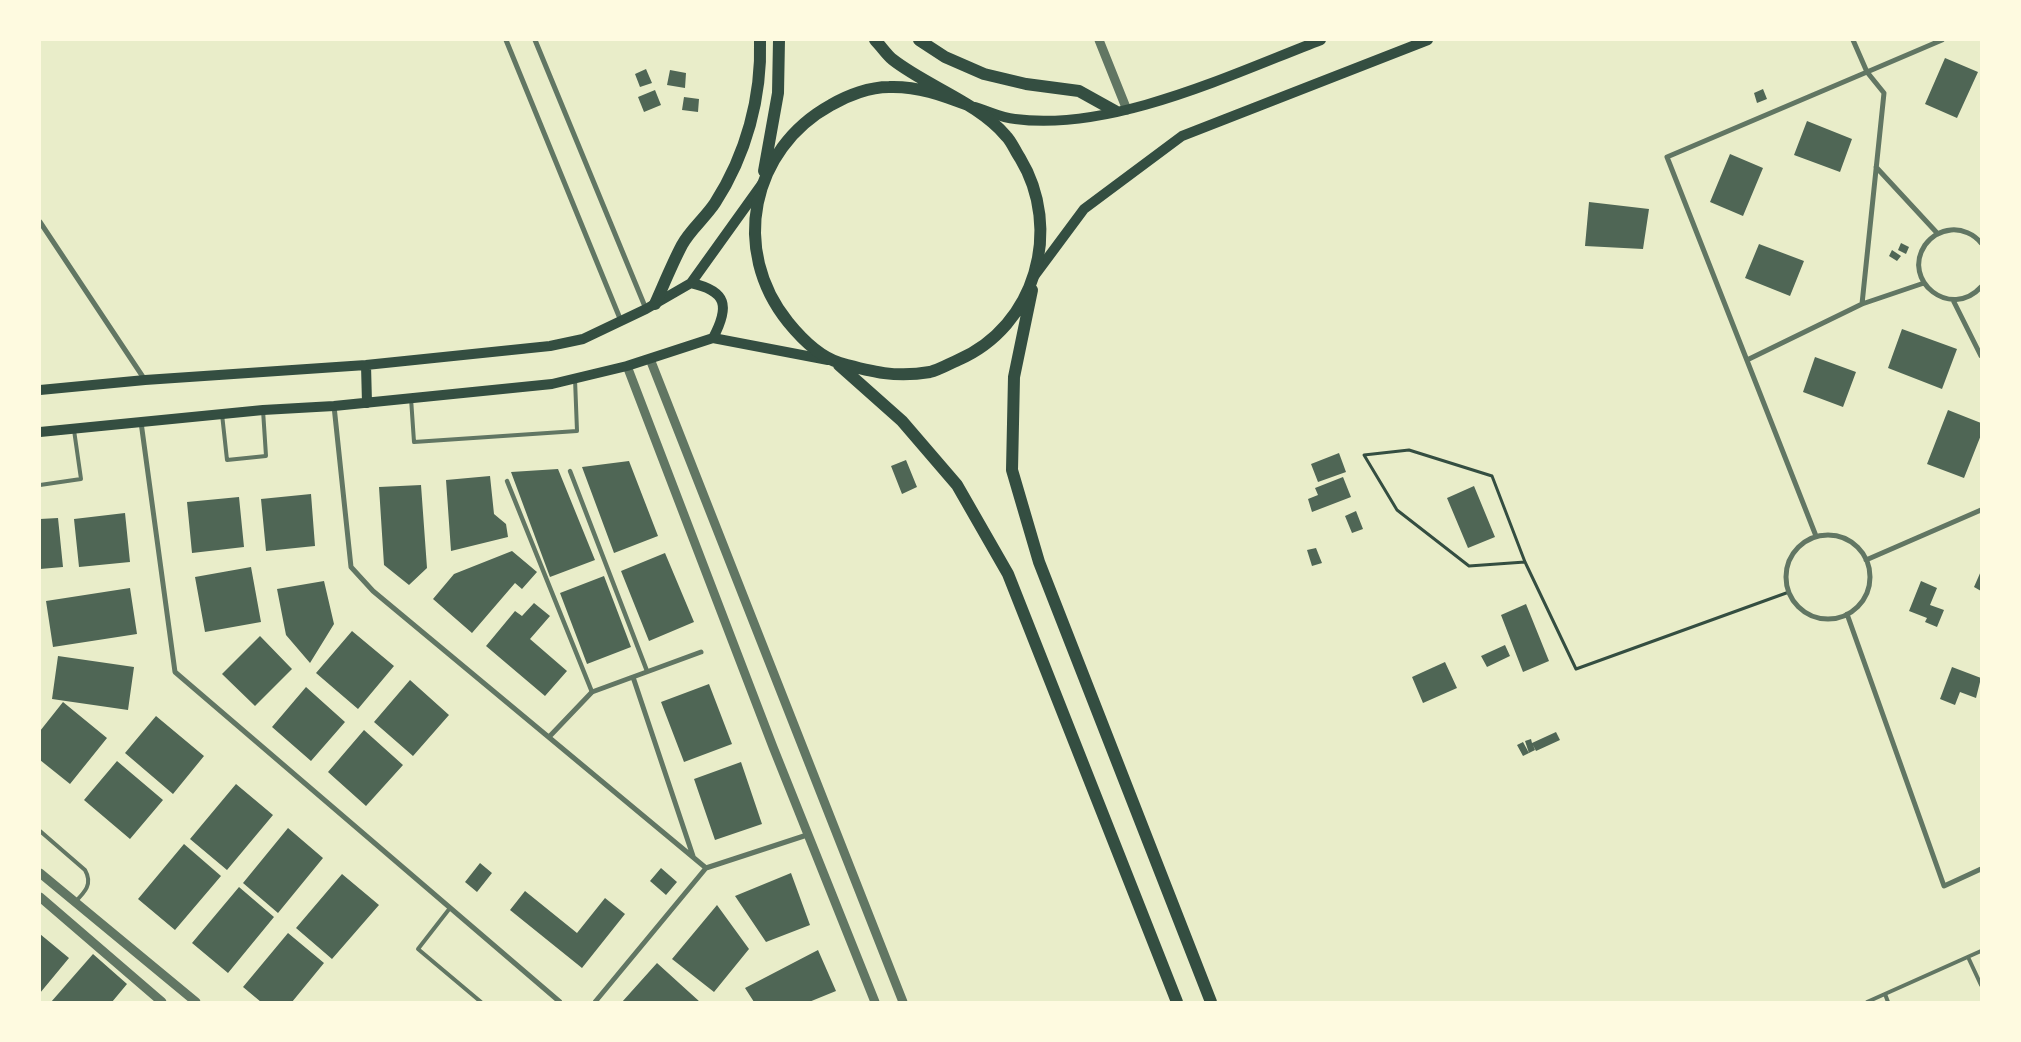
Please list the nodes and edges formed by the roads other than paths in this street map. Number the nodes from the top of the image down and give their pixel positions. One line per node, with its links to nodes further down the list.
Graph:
1 (506, 40): 27 (street)
2 (535, 40): 26 (street)
3 (760, 40): 26 (highway)
4 (779, 40): 16 (highway)
5 (875, 40): 13 (highway)
6 (919, 40): 14 (highway)
7 (1099, 40): 14 (street)
8 (1321, 40): 14 (main road)
9 (1428, 40): 20 (main road)
10 (1853, 40): 12 (street)
11 (1942, 40): 12 (street)
12 (1867, 72): 15 (street); 31 (street)
13 (968, 105): 14 (main road); 16 (highway); 20 (highway)
14 (1121, 110)
15 (1876, 167): 18 (street); 25 (street)
16 (762, 184): 21 (main road); 32 (highway)
17 (40, 222): 36 (street)
18 (1938, 234): 19 (street); 22 (street)
19 (1981, 243)
20 (1035, 275): 32 (highway); 79 (highway)
21 (691, 283): 26 (main road); 28 (main road)
22 (1924, 283): 24 (street); 25 (street)
23 (1981, 287): 24 (street)
24 (1953, 300): 29 (street)
25 (1862, 304): 31 (street)
26 (650, 306): 27 (main road)
27 (621, 321): 33 (main road)
28 (713, 338): 30 (main road); 32 (main road)
29 (1981, 356)
30 (650, 359): 34 (main road); 77 (street)
31 (1747, 360): 50 (street)
32 (835, 361): 78 (highway)
33 (366, 365): 36 (main road); 39 (main road)
34 (628, 366): 35 (main road); 59 (street)
35 (575, 379): 38 (main road); 38 (lane)
36 (145, 380): 37 (main road)
37 (40, 390)
38 (412, 398): 39 (main road)
39 (367, 403): 40 (main road)
40 (334, 406): 41 (main road); 57 (street)
41 (263, 410): 42 (main road); 42 (lane)
42 (222, 414): 43 (main road)
43 (141, 422): 44 (main road); 66 (street)
44 (74, 428): 45 (main road); 48 (lane)
45 (40, 432)
46 (570, 471): 54 (street)
47 (507, 481): 56 (street)
48 (40, 485)
49 (1981, 510): 51 (street)
50 (1816, 536): 51 (street); 52 (street)
51 (1866, 560): 52 (street)
52 (1847, 614): 62 (street)
53 (701, 652): 54 (street)
54 (647, 671): 55 (street)
55 (633, 677): 56 (street); 60 (street)
56 (592, 692): 57 (street)
57 (549, 737): 60 (street)
58 (40, 831): 65 (lane)
59 (807, 835): 61 (street); 76 (street)
60 (693, 857): 61 (street)
61 (706, 868): 75 (street)
62 (1981, 869)
63 (40, 873): 65 (street)
64 (40, 897): 71 (street)
65 (75, 902): 72 (street)
66 (450, 908): 73 (lane); 74 (street)
67 (1981, 951): 68 (lane)
68 (1968, 957): 69 (lane); 70 (lane)
69 (1981, 985)
70 (1884, 994): 80 (lane); 81 (lane)
71 (162, 1002)
72 (196, 1002)
73 (481, 1002)
74 (560, 1002)
75 (595, 1002)
76 (875, 1002)
77 (903, 1002)
78 (1177, 1002)
79 (1211, 1002)
80 (1866, 1002)
81 (1888, 1002)

